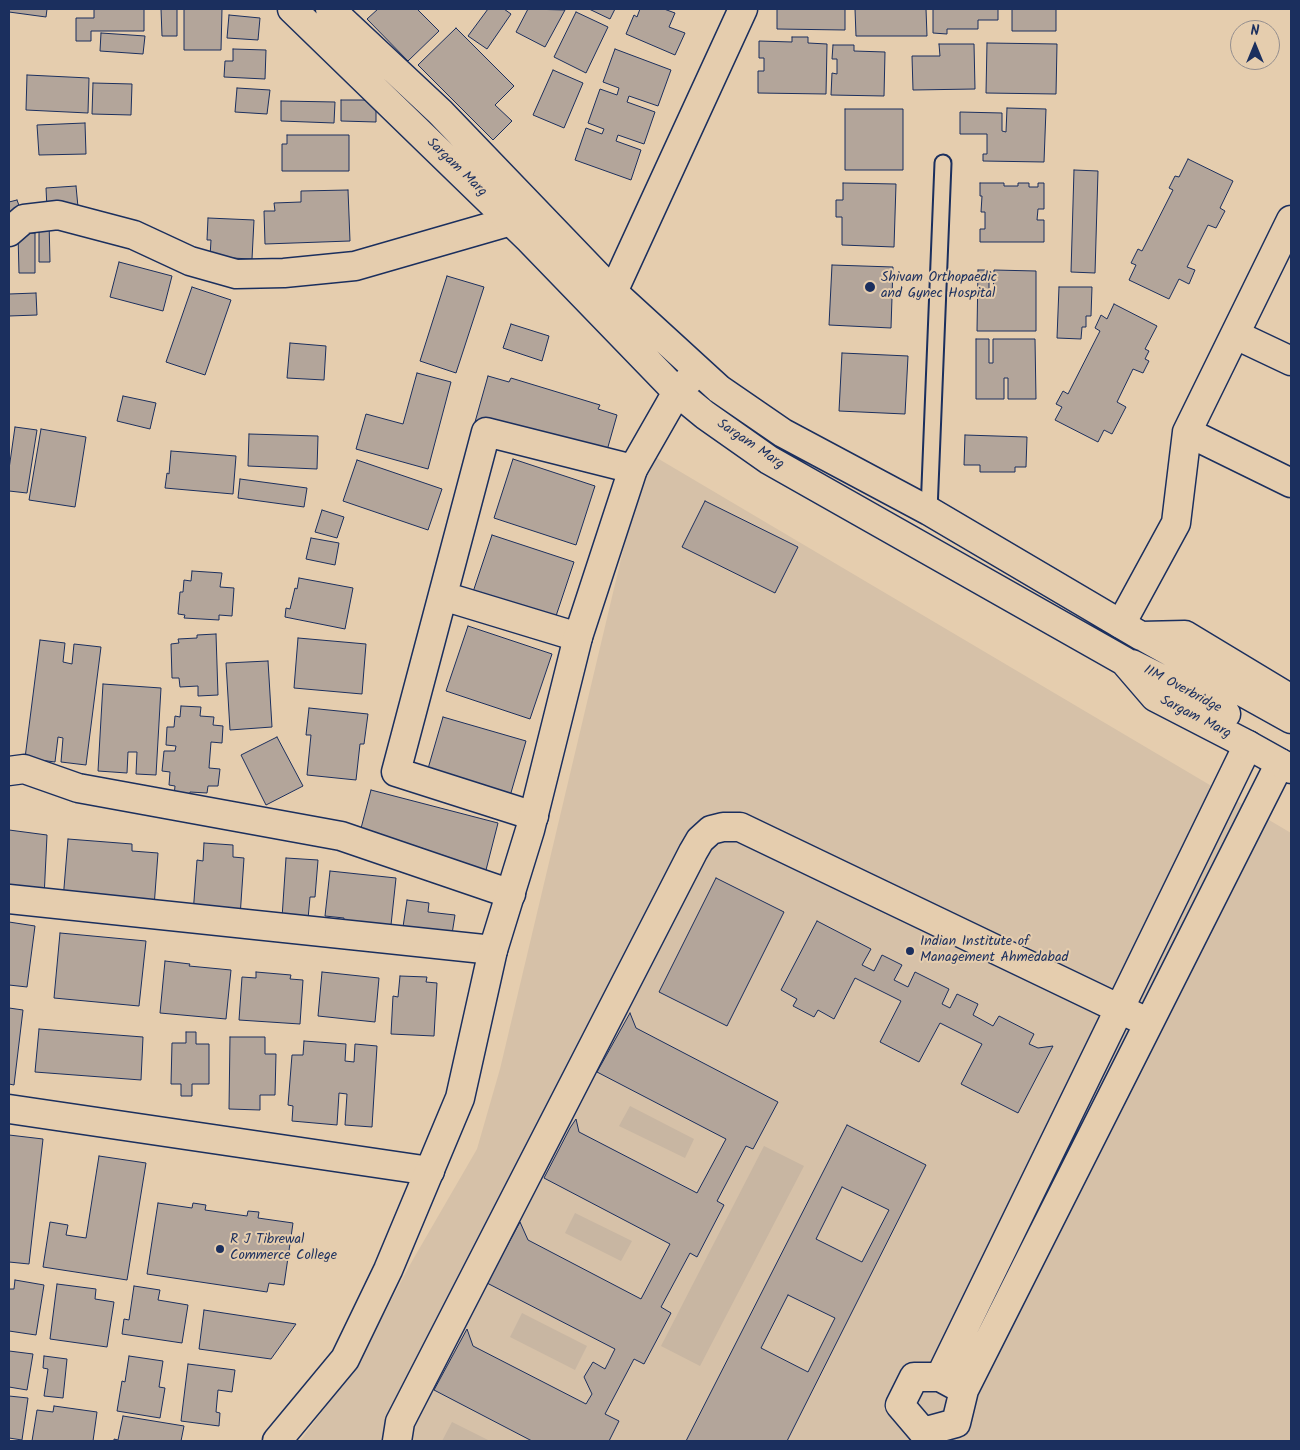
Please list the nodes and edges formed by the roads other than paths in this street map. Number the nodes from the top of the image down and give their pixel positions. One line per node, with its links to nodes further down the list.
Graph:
1 (292, 9): 6 (street, Sargam Marg)
2 (330, 9): 8 (street, Sargam Marg)
3 (743, 9): 8 (street)
4 (943, 163): 16 (lane)
5 (1291, 220): 9 (street)
6 (511, 222): 7 (street); 8 (street, Sargam Marg)
7 (9, 232)
8 (606, 302): 11 (street, Sargam Marg); 12 (street, Sargam Marg)
9 (1236, 335): 10 (street); 13 (street)
10 (1291, 361)
11 (700, 370): 12 (street); 16 (street, Sargam Marg)
12 (676, 392): 14 (street); 22 (street, Sargam Marg)
13 (1187, 432): 15 (street); 18 (street)
14 (633, 468): 17 (street); 19 (street)
15 (1291, 483)
16 (929, 511): 18 (street, Sargam Marg)
17 (443, 596): 19 (street); 25 (street)
18 (1131, 630): 20 (street); 21 (street, IIM Overbridge)
19 (578, 637): 25 (street)
20 (1291, 699)
21 (1291, 719)
22 (1252, 738): 23 (street, Sargam Marg); 29 (street)
23 (1288, 761): 30 (street)
24 (9, 771): 26 (street)
25 (534, 816): 26 (street)
26 (511, 894): 28 (street)
27 (9, 899): 28 (street)
28 (493, 950): 32 (street)
29 (1120, 1009): 30 (street); 30 (street); 34 (street)
30 (1149, 1024)
31 (9, 1109): 32 (street)
32 (430, 1171): 33 (street)
33 (277, 1441)
34 (397, 1441)

